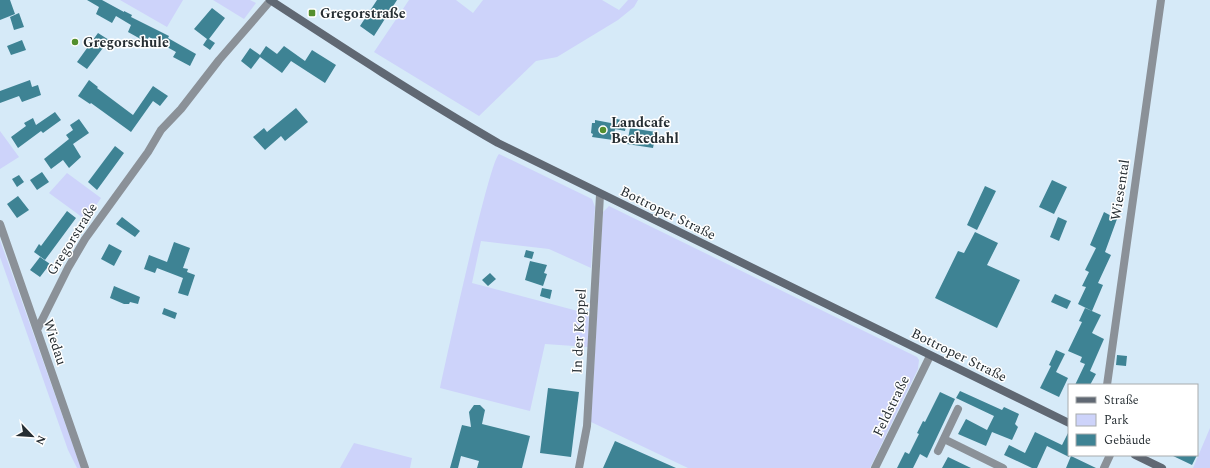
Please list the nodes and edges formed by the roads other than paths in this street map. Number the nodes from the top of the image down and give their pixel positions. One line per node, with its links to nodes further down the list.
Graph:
1 (271, 0): 3 (main road, Bottroper Straße); 5 (street, Gregorstraße)
2 (1161, 0): 7 (street, Wiesental)
3 (600, 195): 6 (main road, Bottroper Straße); 15 (street, In der Koppel)
4 (0, 224): 5 (street, Wiedau)
5 (38, 328): 14 (street, Wiedau)
6 (930, 356): 9 (main road, Bottroper Straße); 16 (street, Feldstraße)
7 (1107, 384)
8 (958, 409): 10 (street)
9 (1068, 423)
10 (944, 439): 11 (street); 17 (street)
11 (938, 451)
12 (1110, 456): 18 (street)
13 (1137, 456): 19 (main road)
14 (85, 468)
15 (580, 468)
16 (875, 468)
17 (1003, 468)
18 (1104, 468)
19 (1162, 468)

